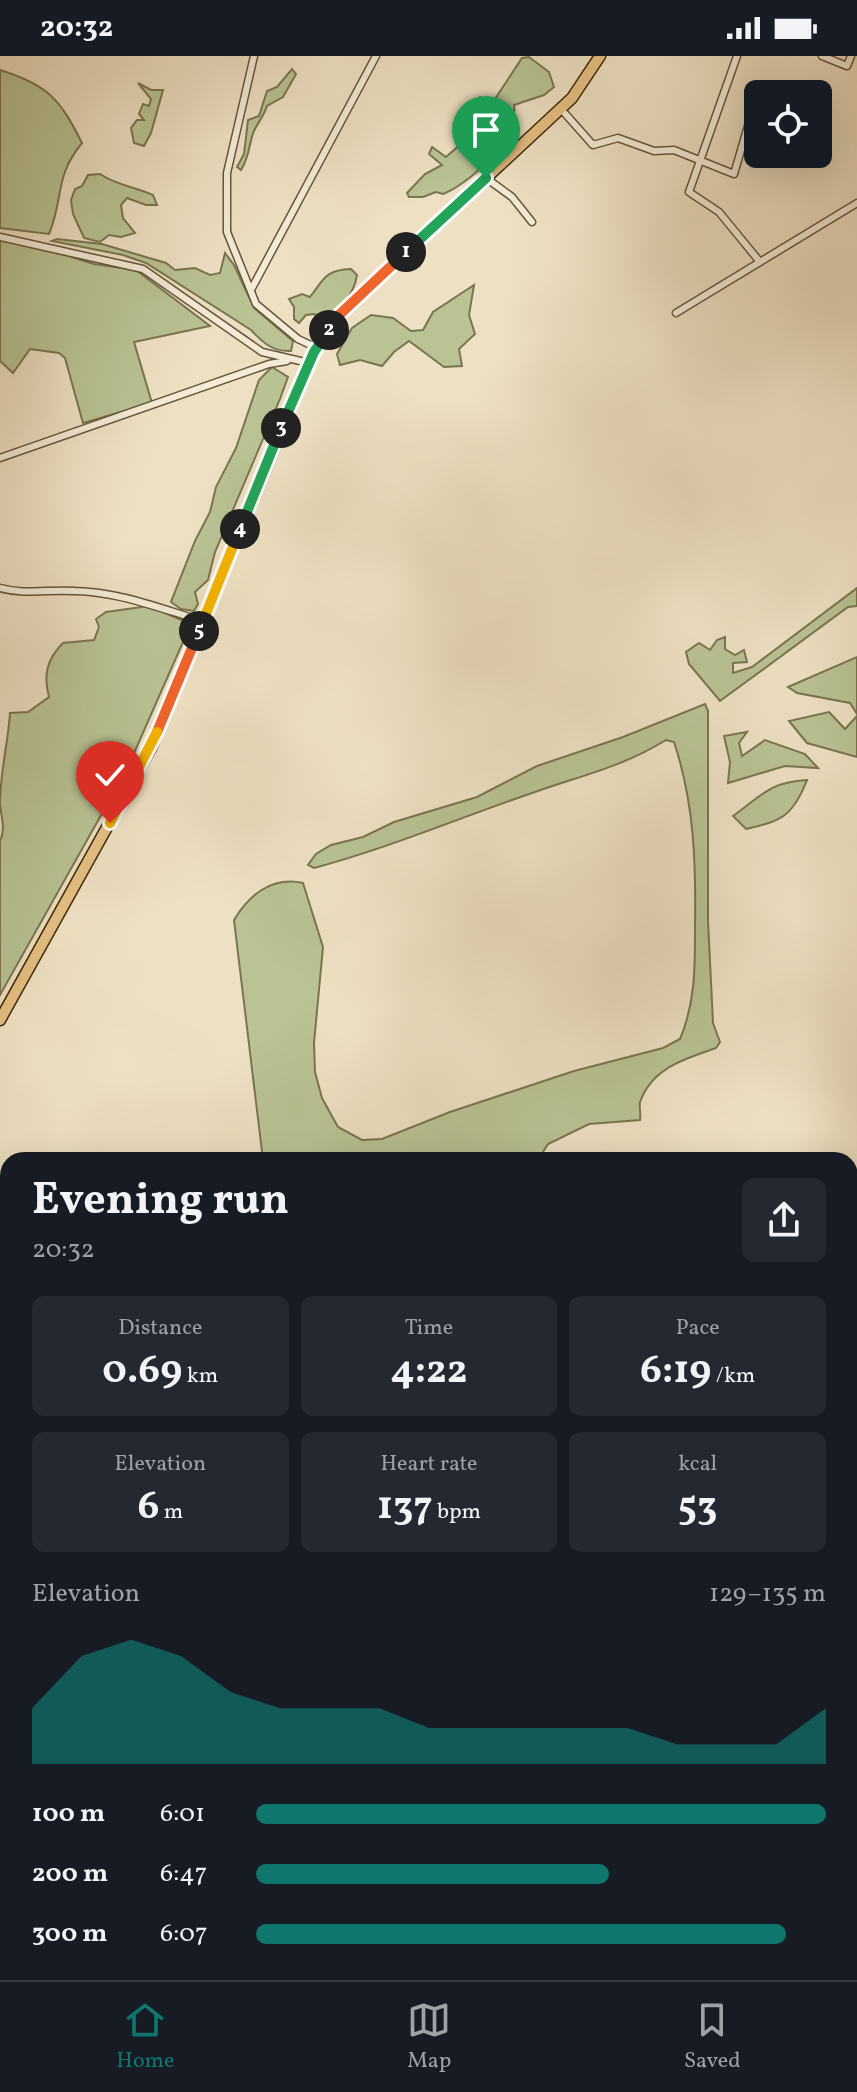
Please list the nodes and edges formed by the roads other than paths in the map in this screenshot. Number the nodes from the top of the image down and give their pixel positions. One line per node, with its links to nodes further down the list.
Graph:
1 (254, 56): 15 (street)
2 (376, 56): 15 (street)
3 (600, 56): 7 (main road)
4 (737, 56): 9 (street)
5 (822, 56): 6 (street)
6 (851, 56)
7 (561, 109): 9 (street); 10 (main road)
8 (744, 140): 9 (street)
9 (699, 161): 14 (street)
10 (486, 178): 12 (street); 17 (main road)
11 (857, 203): 14 (street)
12 (532, 222)
13 (0, 237): 18 (street)
14 (760, 262): 16 (street)
15 (252, 288): 17 (street)
16 (676, 313)
17 (317, 348): 19 (main road)
18 (295, 360): 19 (street); 20 (street)
19 (309, 363): 22 (main road)
20 (0, 458)
21 (0, 588): 22 (street)
22 (203, 621): 23 (main road)
23 (0, 1020)

